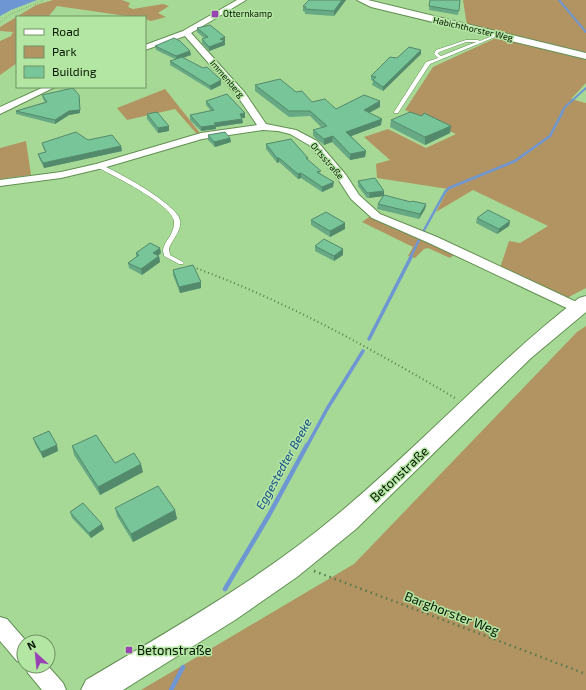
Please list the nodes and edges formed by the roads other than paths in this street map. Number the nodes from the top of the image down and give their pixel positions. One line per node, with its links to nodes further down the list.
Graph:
1 (242, 0): 3 (street)
2 (361, 0): 4 (street, Habichthorster Weg)
3 (186, 33): 6 (street); 12 (street, Immenberg)
4 (498, 35): 5 (lane); 7 (street, Habichthorster Weg)
5 (484, 41): 8 (lane); 8 (lane)
6 (146, 48)
7 (586, 56)
8 (441, 58): 11 (lane)
9 (49, 88): 10 (street)
10 (0, 111)
11 (396, 112)
12 (263, 128): 13 (street, Ortsstraße); 16 (street, Ortsstraße)
13 (99, 166): 14 (street, Ortsstraße); 15 (lane)
14 (0, 183)
15 (181, 262)
16 (582, 305): 21 (main road, Betonstraße)
17 (0, 626): 18 (street)
18 (16, 645)
19 (42, 674): 20 (street)
20 (56, 690)
21 (96, 690)

